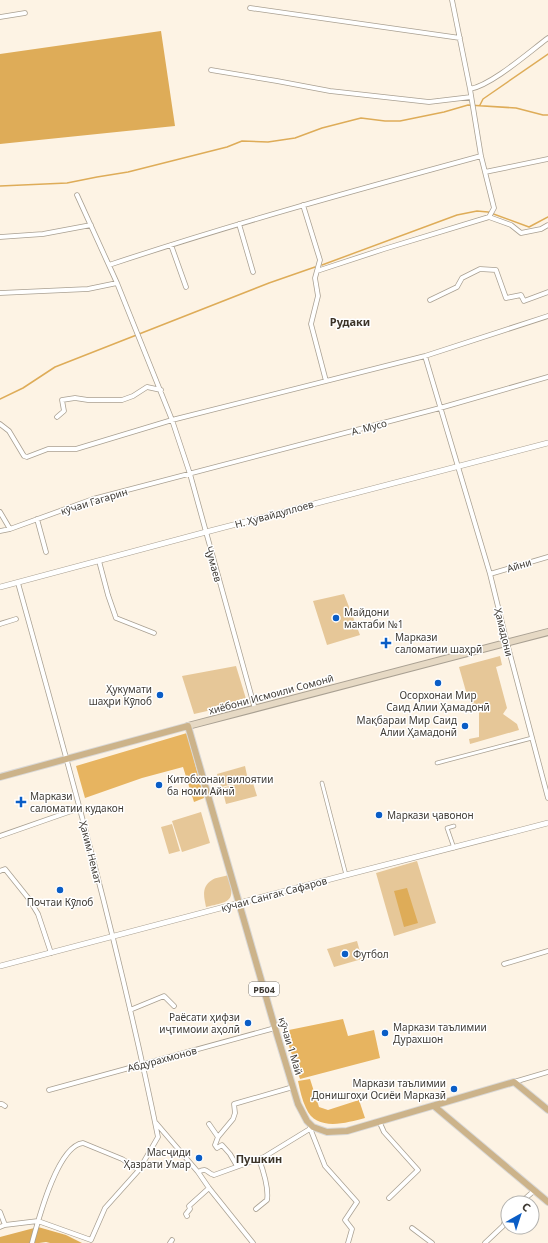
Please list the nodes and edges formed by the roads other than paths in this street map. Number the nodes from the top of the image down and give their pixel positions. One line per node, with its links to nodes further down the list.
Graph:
1 (452, 0): 5 (street)
2 (250, 8): 5 (street)
3 (25, 13): 4 (street)
4 (0, 17)
5 (460, 38): 8 (street)
6 (548, 38): 8 (street)
7 (211, 70): 9 (street)
8 (470, 89): 9 (street)
9 (471, 100): 10 (street)
10 (481, 156): 12 (street); 14 (street)
11 (548, 159): 12 (street)
12 (485, 172): 15 (street)
13 (77, 194): 17 (street, Ҷумаев)
14 (303, 205): 16 (street); 22 (street)
15 (489, 218): 18 (street); 22 (street)
16 (239, 224): 20 (street); 23 (street)
17 (91, 225): 19 (street); 21 (street, Ҷумаев)
18 (548, 225)
19 (0, 236)
20 (171, 244): 21 (street); 25 (street)
21 (109, 265): 24 (street, Ҷумаев)
22 (317, 271): 32 (street)
23 (253, 272)
24 (117, 283): 27 (street); 33 (street, Ҷумаев)
25 (186, 287)
26 (548, 292): 28 (street)
27 (0, 293)
28 (430, 300)
29 (548, 316): 30 (street)
30 (425, 356): 32 (street); 34 (street, Ҳамадони)
31 (548, 377): 34 (street, А. Мусо)
32 (326, 381): 36 (street)
33 (161, 390): 35 (street); 36 (street, Ҷумаев)
34 (440, 408): 39 (street, Ҳамадони); 40 (street, А. Мусо)
35 (57, 417)
36 (172, 420): 37 (street); 40 (street, Ҷумаев)
37 (0, 424)
38 (548, 443): 39 (street, Н. Ҳувайдуллоев)
39 (458, 466): 45 (street, Н. Ҳувайдуллоев); 49 (street, Ҳамадони)
40 (190, 474): 42 (street, кӯчаи Гагарин); 45 (street, Ҷумаев)
41 (0, 512): 43 (street)
42 (37, 519): 43 (street, кӯчаи Гагарин); 46 (street)
43 (10, 529): 44 (street, кӯчаи Гагарин)
44 (0, 531)
45 (206, 532): 48 (street, Н. Ҳувайдуллоев); 57 (street, Ҷумаев)
46 (46, 552)
47 (548, 557): 49 (street, Айни)
48 (99, 561): 50 (street, Н. Ҳувайдуллоев); 55 (street)
49 (490, 574): 56 (street, Ҳамадони)
50 (18, 583): 51 (street, Н. Ҳувайдуллоев); 60 (street, Ҳаким Немат)
51 (0, 588)
52 (16, 619): 53 (street)
53 (0, 624)
54 (548, 632): 56 (main road, хиёбони Исмоили Сомонӣ)
55 (154, 633)
56 (507, 643): 57 (main road, хиёбони Исмоили Сомонӣ); 59 (street, Ҳамадони)
57 (255, 709): 58 (main road, хиёбони Исмоили Сомонӣ)
58 (188, 726): 60 (main road, хиёбони Исмоили Сомонӣ); 72 (main road, кӯчаи 1 Май / РБ04)
59 (532, 738): 61 (street); 64 (street, Ҳамадони)
60 (67, 759): 62 (main road, хиёбони Исмоили Сомонӣ); 65 (street, Ҳаким Немат)
61 (437, 763)
62 (0, 777)
63 (322, 783): 71 (street)
64 (548, 798)
65 (80, 808): 68 (street); 73 (street, Ҳаким Немат)
66 (548, 823): 69 (street, кӯчаи Сангак Сафаров)
67 (454, 826): 69 (street)
68 (0, 836)
69 (454, 848): 71 (street, кӯчаи Сангак Сафаров)
70 (0, 871): 75 (street)
71 (346, 875): 72 (street, кӯчаи Сангак Сафаров)
72 (240, 904): 73 (street, кӯчаи Сангак Сафаров); 80 (main road, кӯчаи 1 Май / РБ04)
73 (112, 937): 75 (street, кӯчаи Сангак Сафаров); 79 (street, Ҳаким Немат)
74 (548, 951): 76 (street)
75 (51, 953): 77 (street, кӯчаи Сангак Сафаров)
76 (504, 964)
77 (0, 966)
78 (174, 1006): 79 (street)
79 (130, 1010): 81 (street, Ҳаким Немат)
80 (275, 1028): 81 (street, Абдурахмонов); 84 (main road, кӯчаи 1 Май / РБ04)
81 (144, 1063): 85 (street, Абдурахмонов); 91 (street, Ҳаким Немат)
82 (548, 1072): 83 (street)
83 (514, 1082): 88 (main road); 89 (main road)
84 (293, 1087): 93 (main road, кӯчаи 1 Май / РБ04); 94 (street)
85 (49, 1090)
86 (0, 1104): 87 (street)
87 (5, 1106)
88 (434, 1106): 90 (main road); 100 (main road)
89 (548, 1110)
90 (379, 1121): 93 (main road); 102 (street)
91 (155, 1123): 97 (street, Ҳаким Немат); 98 (street)
92 (209, 1124): 94 (street)
93 (312, 1127): 95 (street); 115 (street)
94 (218, 1137): 96 (street)
95 (259, 1159): 96 (street); 104 (street)
96 (237, 1166): 98 (street)
97 (139, 1170): 107 (street); 112 (street, Ҳаким Немат)
98 (198, 1172): 99 (street)
99 (209, 1188): 106 (street); 114 (street)
100 (534, 1190): 101 (street); 103 (main road)
101 (529, 1195)
102 (389, 1198)
103 (548, 1202)
104 (256, 1209)
105 (0, 1212): 108 (street)
106 (187, 1216)
107 (38, 1221): 108 (street); 112 (street); 113 (street)
108 (5, 1225): 109 (street)
109 (0, 1228)
110 (412, 1228): 116 (street)
111 (500, 1229): 117 (street)
112 (93, 1242)
113 (32, 1243)
114 (253, 1243)
115 (348, 1243)
116 (432, 1243)
117 (485, 1243)

